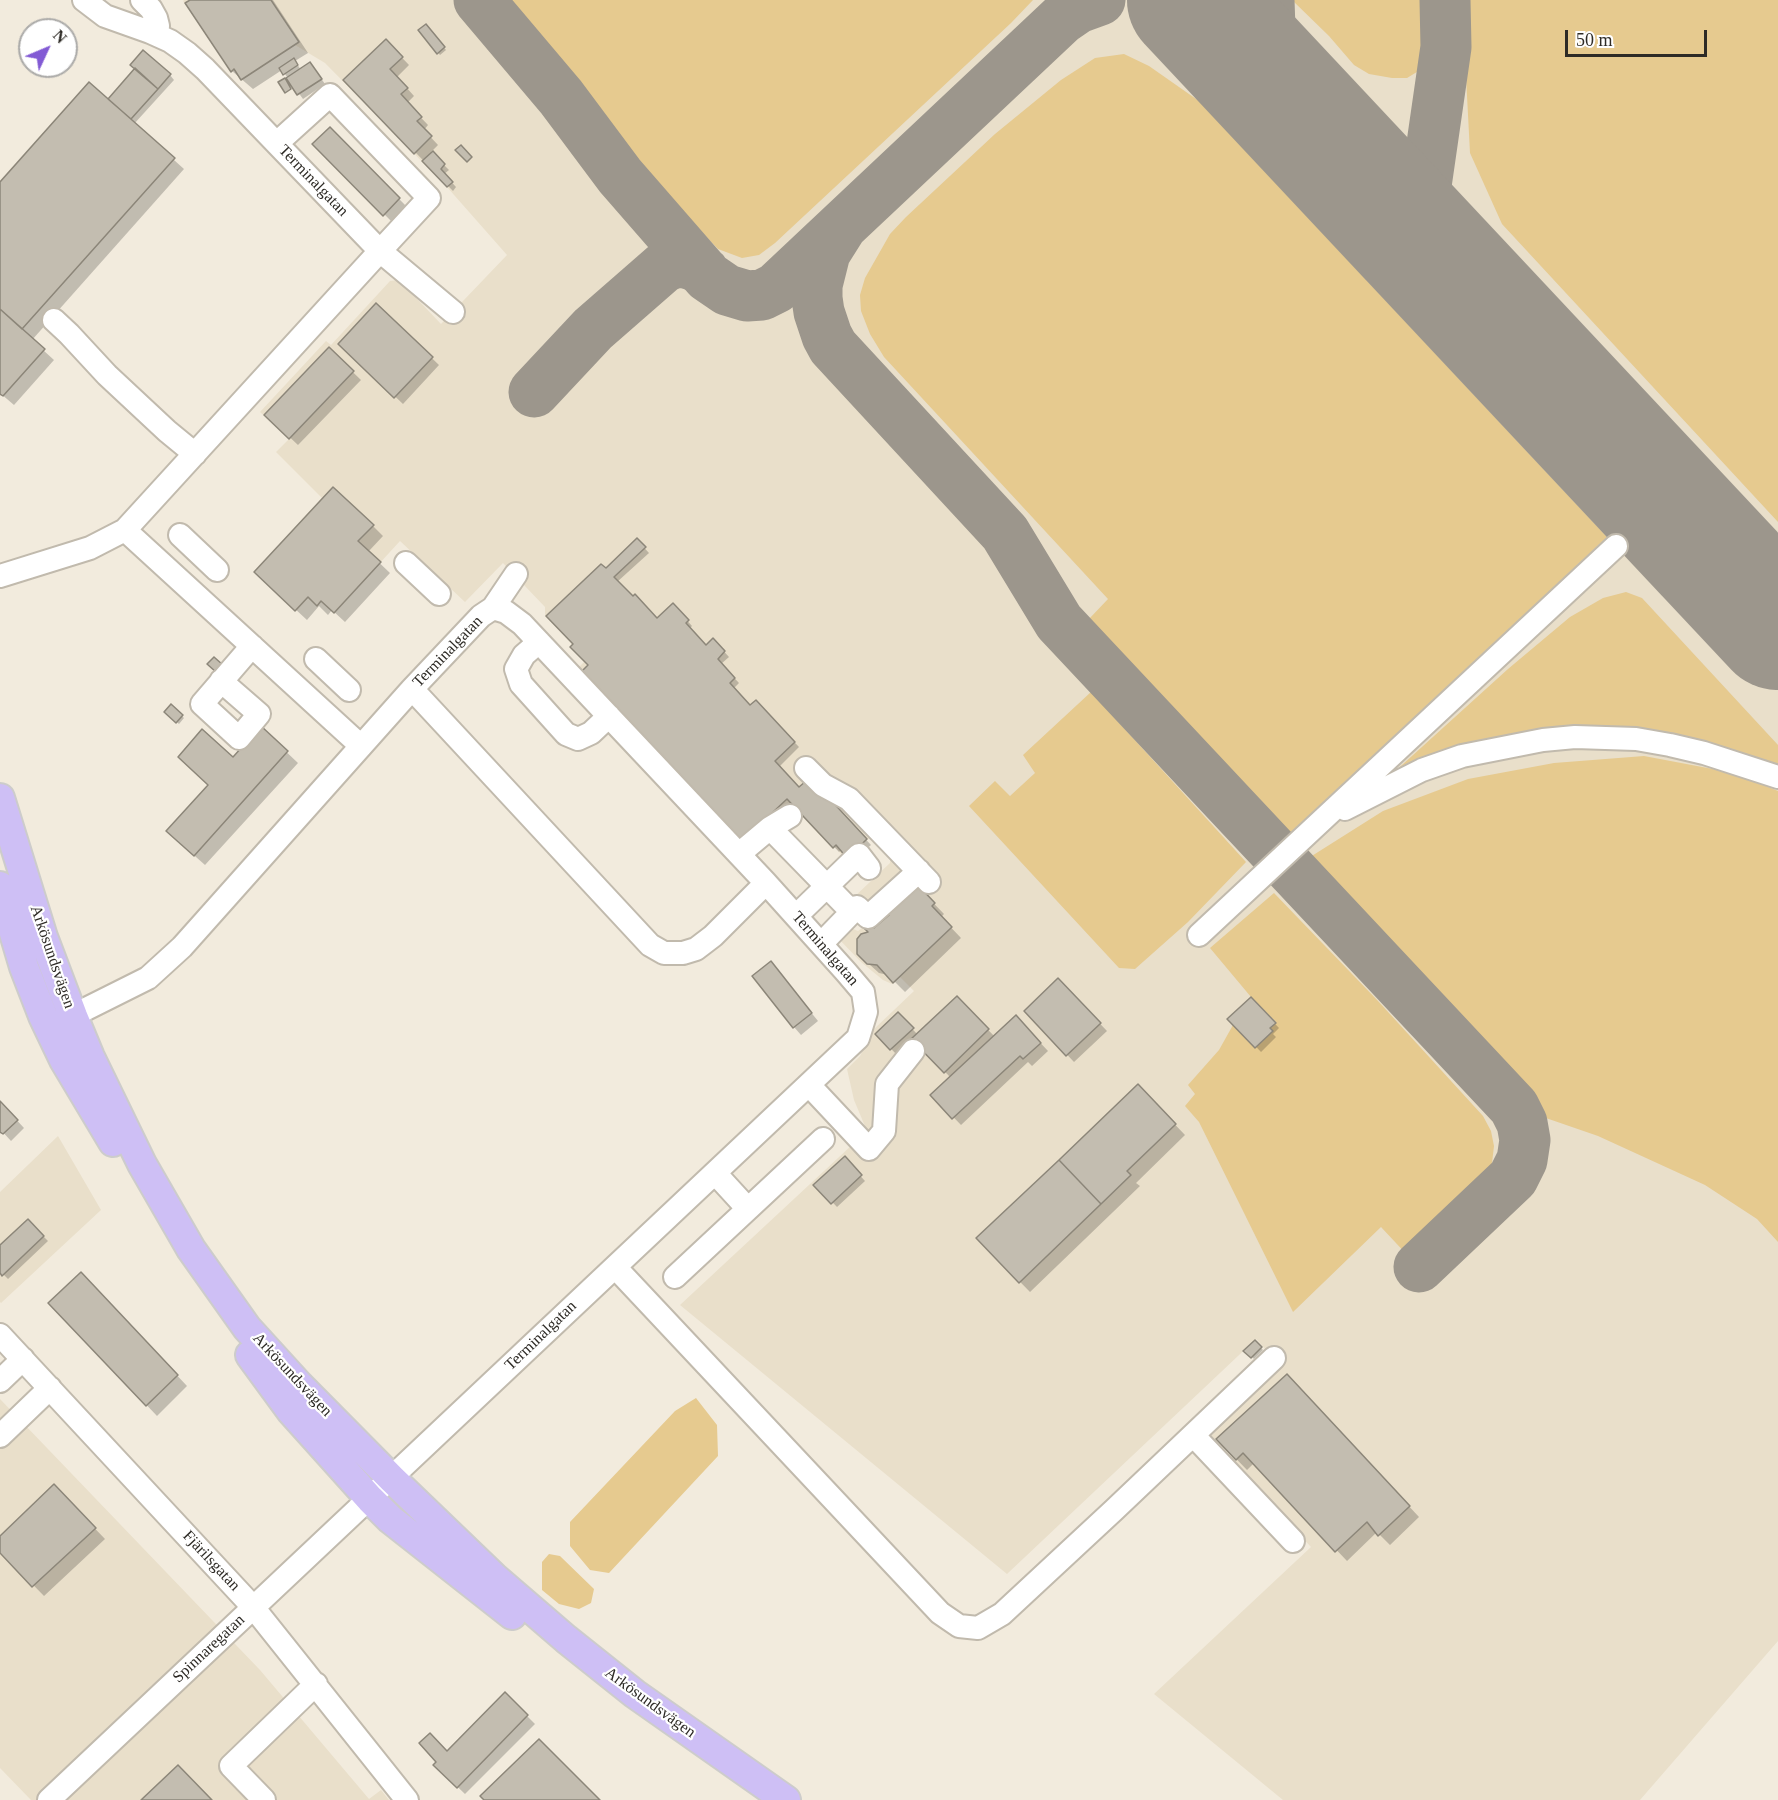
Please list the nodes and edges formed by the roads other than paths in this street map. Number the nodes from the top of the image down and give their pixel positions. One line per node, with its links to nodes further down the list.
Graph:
1 (84, 0): 3 (street, Terminalgatan)
2 (152, 3): 3 (street)
3 (157, 35): 4 (street, Terminalgatan)
4 (277, 143): 5 (street, Terminalgatan); 5 (street)
5 (380, 251): 6 (street, Terminalgatan); 8 (street)
6 (453, 312)
7 (54, 320): 8 (street)
8 (195, 454): 9 (street)
9 (125, 530): 16 (street); 17 (street)
10 (180, 536): 12 (street)
11 (1616, 546): 32 (street)
12 (200, 554): 14 (street); 17 (street)
13 (406, 563): 18 (street)
14 (217, 570)
15 (516, 574): 19 (street)
16 (0, 576)
17 (177, 578): 21 (street)
18 (439, 594)
19 (494, 608): 20 (street, Terminalgatan); 24 (street, Terminalgatan)
20 (539, 642): 26 (street, Terminalgatan); 26 (street)
21 (252, 646): 23 (street); 25 (street)
22 (316, 659): 25 (street)
23 (221, 681)
24 (412, 689): 27 (street, Terminalgatan); 36 (street)
25 (312, 700): 27 (street)
26 (609, 716): 34 (street, Terminalgatan)
27 (361, 746): 43 (street, Terminalgatan)
28 (806, 768): 39 (street)
29 (1778, 777): 32 (street)
30 (0, 798): 43 (main road, Arkösundsvägen)
31 (790, 816): 33 (street)
32 (1320, 822): 41 (street)
33 (770, 828): 34 (street); 38 (street)
34 (740, 854): 36 (street, Terminalgatan)
35 (869, 868): 38 (street)
36 (766, 883): 40 (street, Terminalgatan)
37 (0, 886): 43 (main road, Arkösundsvägen)
38 (826, 887): 39 (street); 40 (street)
39 (852, 912): 42 (street)
40 (796, 916): 42 (street, Terminalgatan)
41 (1199, 935)
42 (821, 944): 45 (street, Terminalgatan)
43 (61, 1022): 58 (main road, Arkösundsvägen); 59 (main road, Arkösundsvägen)
44 (913, 1051): 45 (street)
45 (809, 1085): 47 (street, Terminalgatan)
46 (823, 1139): 48 (street)
47 (715, 1173): 48 (street); 49 (street, Terminalgatan)
48 (748, 1209): 50 (street)
49 (615, 1267): 57 (street); 58 (street, Terminalgatan)
50 (675, 1277)
51 (0, 1335): 53 (street, Fjärilsgatan)
52 (1274, 1358): 57 (street)
53 (23, 1359): 54 (street); 55 (street, Fjärilsgatan)
54 (0, 1381)
55 (50, 1388): 56 (street); 61 (street, Fjärilsgatan)
56 (0, 1436)
57 (1193, 1436): 60 (street)
58 (392, 1479): 59 (street, Terminalgatan); 67 (main road, Arkösundsvägen)
59 (370, 1499): 61 (street, Spinnaregatan); 66 (main road, Arkösundsvägen)
60 (1293, 1541)
61 (253, 1607): 62 (street, Fjärilsgatan); 63 (street, Spinnaregatan)
62 (316, 1684): 64 (street); 65 (street, Fjärilsgatan)
63 (49, 1800)
64 (264, 1800)
65 (407, 1800)
66 (754, 1800)
67 (786, 1800)

